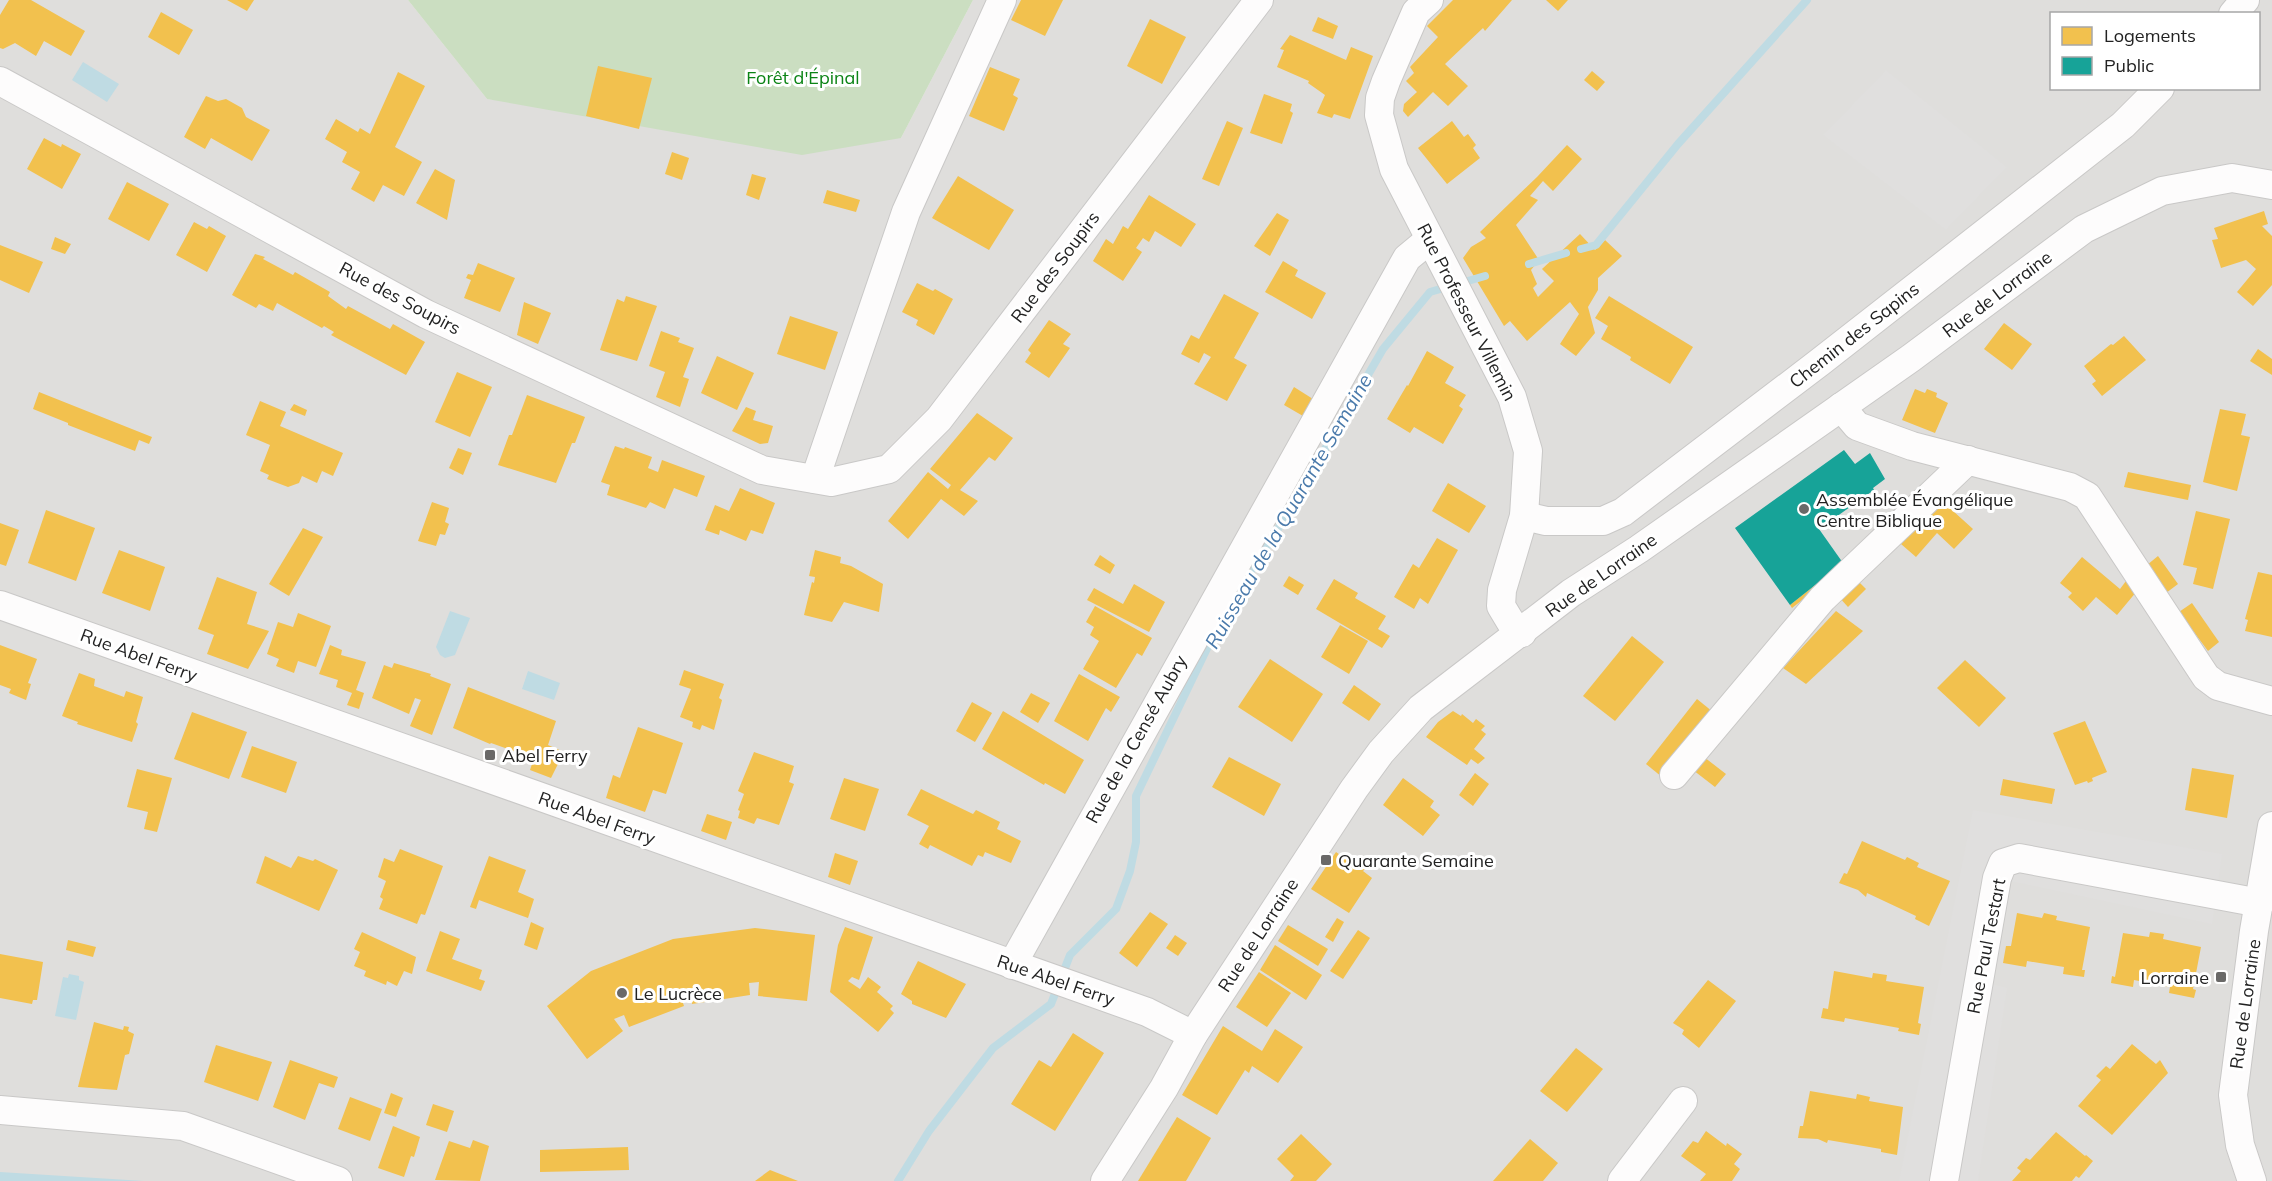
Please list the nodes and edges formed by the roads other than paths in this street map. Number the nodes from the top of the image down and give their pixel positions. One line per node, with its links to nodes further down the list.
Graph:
1 (1002, 0): 12 (street)
2 (1259, 0): 12 (street, Rue des Soupirs)
3 (1429, 0): 9 (street, Rue Professeur Villemin)
4 (2245, 0): 5 (street)
5 (2235, 12)
6 (0, 81): 12 (street, Rue des Soupirs)
7 (2158, 90): 13 (street, Chemin des Sapins)
8 (2272, 185): 10 (street, Rue de Lorraine)
9 (1430, 239): 13 (street, Rue Professeur Villemin); 20 (street, Rue de la Censé Aubry)
10 (1841, 407): 11 (street); 15 (street, Rue de Lorraine)
11 (1968, 460): 16 (street); 17 (street)
12 (815, 479)
13 (1524, 516): 15 (street, Rue Professeur Villemin)
14 (0, 605): 20 (street, Rue Abel Ferry)
15 (1521, 633): 21 (street, Rue de Lorraine)
16 (2272, 701)
17 (1674, 775)
18 (2272, 826): 19 (street, Rue de Lorraine)
19 (2260, 903): 27 (street, Rue Paul Testart); 28 (street, Rue de Lorraine)
20 (1012, 965): 21 (street, Rue Abel Ferry)
21 (1193, 1035): 25 (street, Rue de Lorraine)
22 (1683, 1101): 26 (street)
23 (0, 1110): 24 (street)
24 (338, 1181)
25 (1106, 1181)
26 (1623, 1181)
27 (1944, 1181)
28 (2252, 1181)

